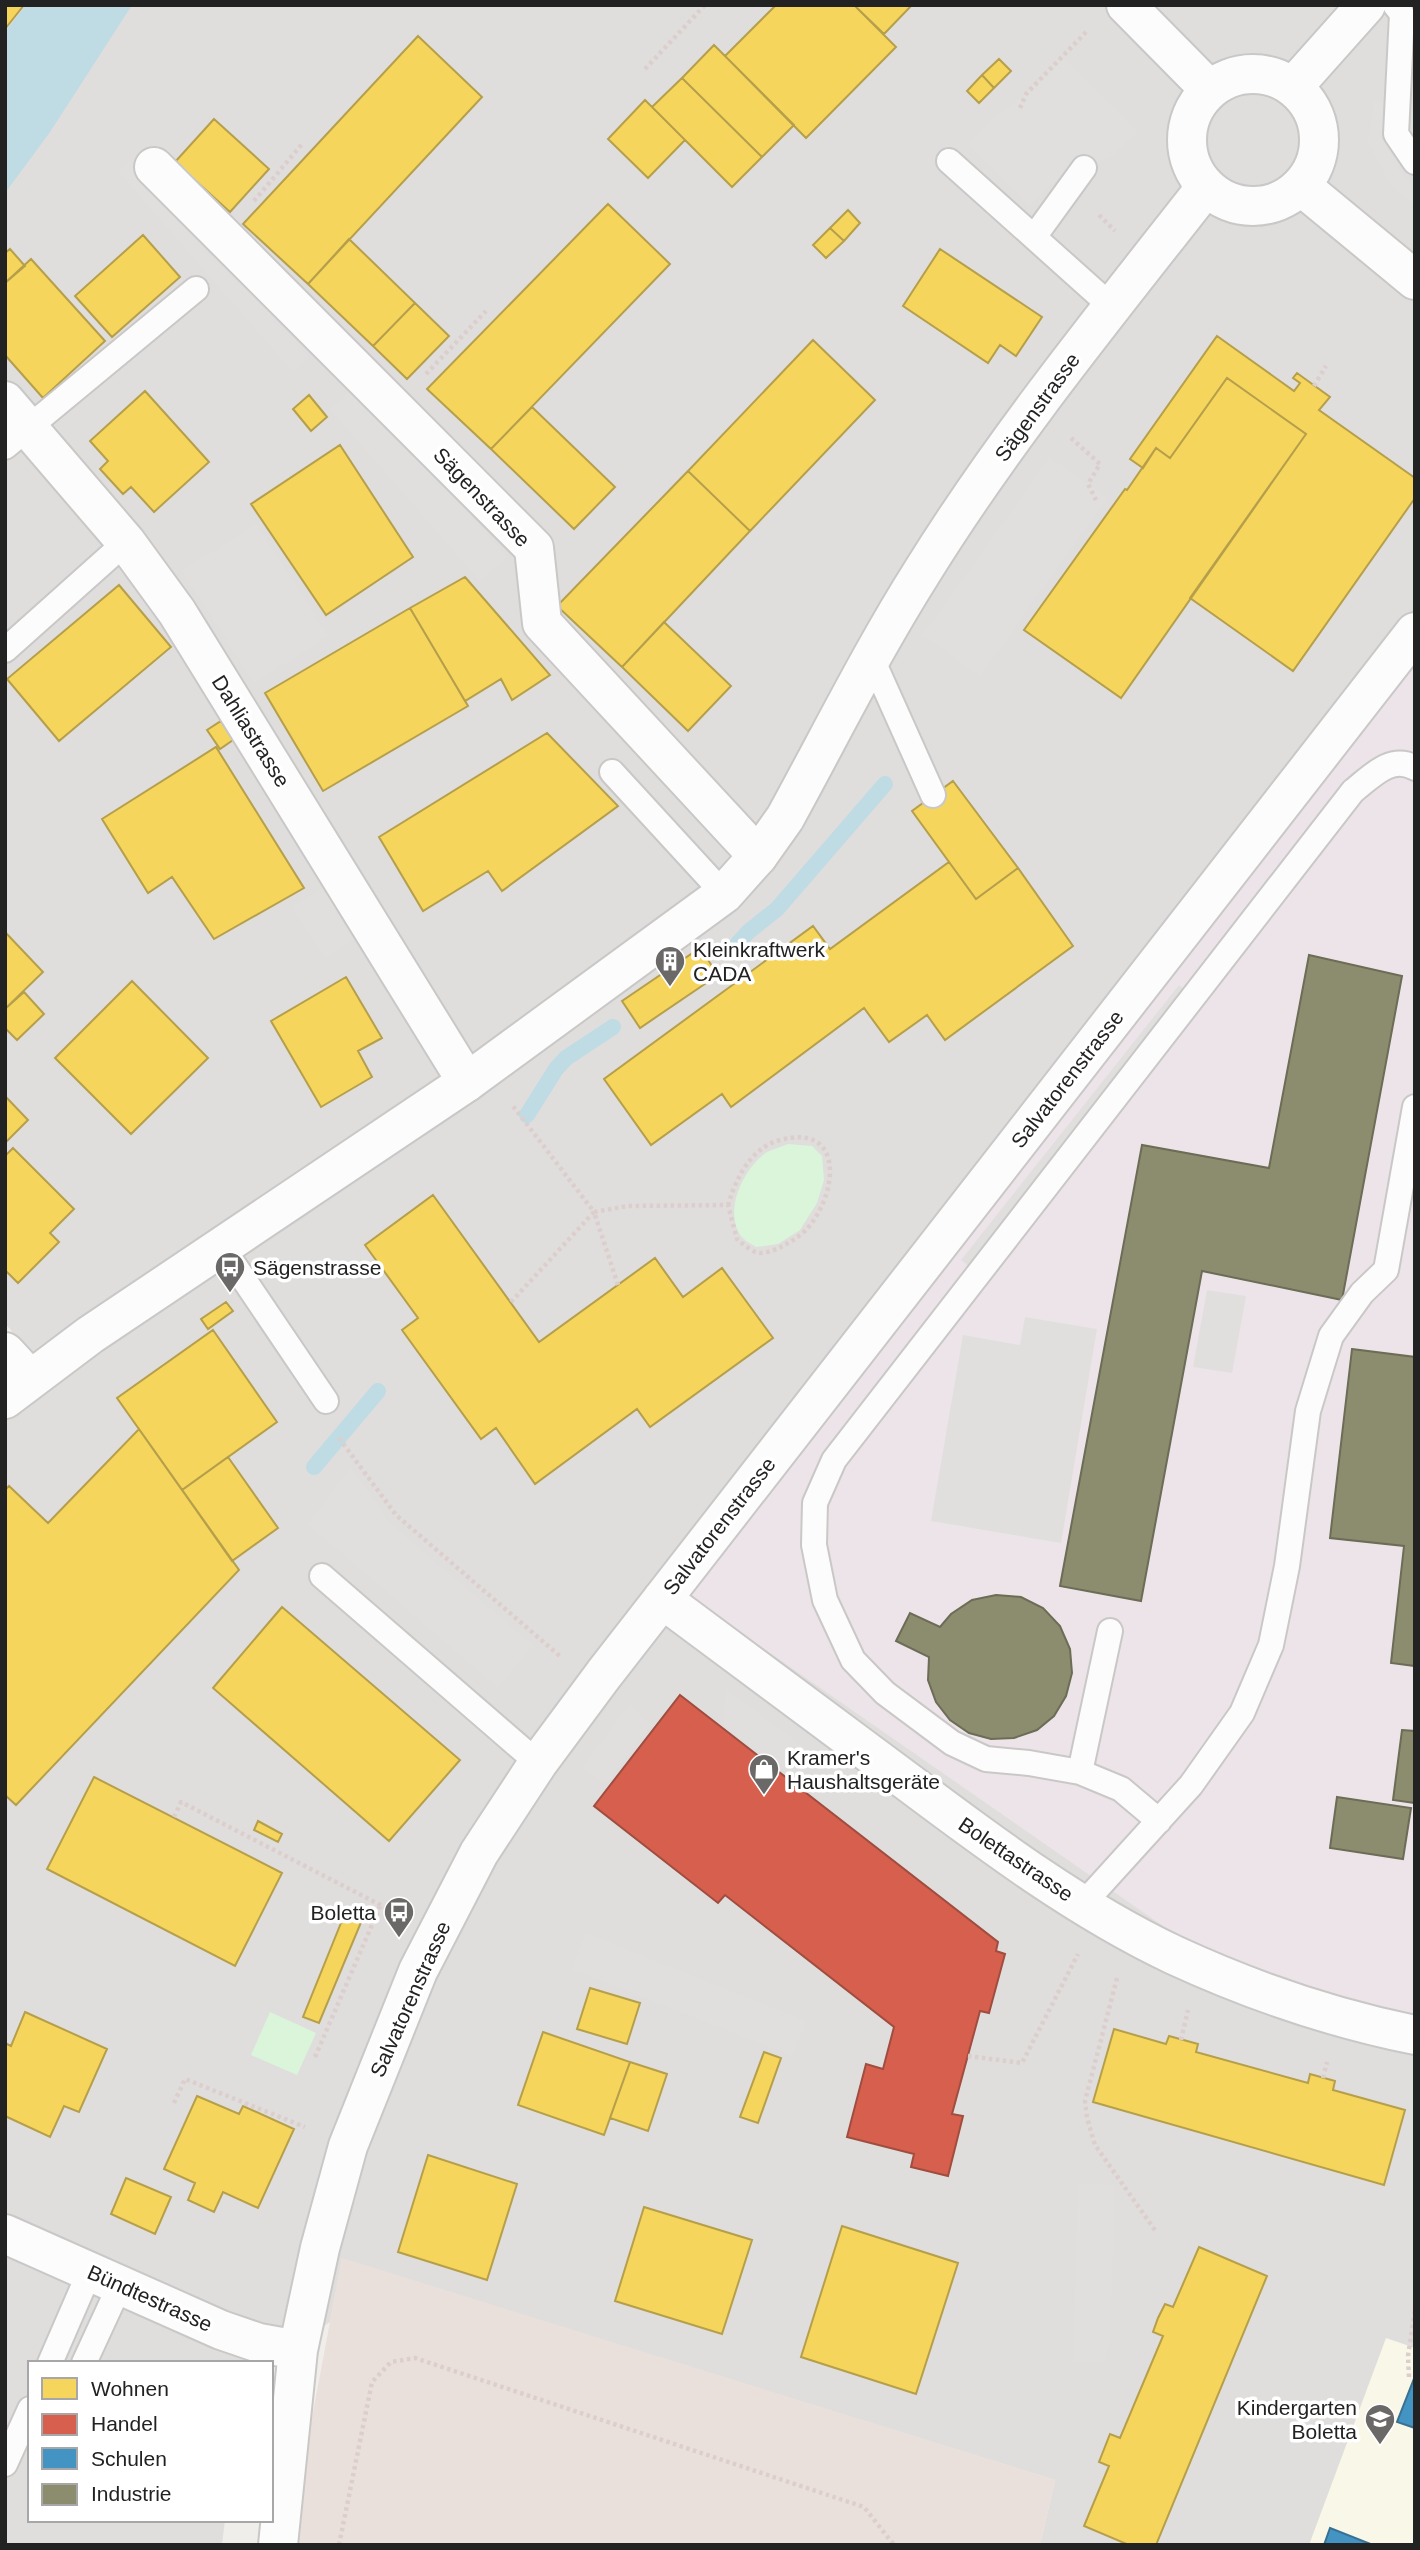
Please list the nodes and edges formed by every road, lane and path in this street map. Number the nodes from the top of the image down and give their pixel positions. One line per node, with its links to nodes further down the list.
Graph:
1 (705, 5): 6 (path)
2 (1126, 5): 8 (street)
3 (1366, 5): 7 (street)
4 (1395, 5): 12 (lane)
5 (1092, 26): 9 (path)
6 (645, 69)
7 (1293, 87): 8 (street); 15 (street)
8 (1209, 89): 16 (street)
9 (1020, 108)
10 (303, 143): 17 (path)
11 (948, 161): 18 (lane)
12 (1415, 162)
13 (154, 167): 17 (street, Sägenstrasse)
14 (1084, 168): 18 (lane)
15 (1301, 186): 16 (street); 19 (street)
16 (1206, 187): 21 (street, Sägenstrasse)
17 (223, 236): 25 (street, Sägenstrasse)
18 (1034, 237): 21 (lane)
19 (1415, 279)
20 (196, 289): 26 (lane)
21 (1112, 307): 32 (street, Sägenstrasse)
22 (486, 311): 25 (path)
23 (1326, 366): 24 (path)
24 (1314, 386)
25 (394, 408): 36 (street, Sägenstrasse)
26 (13, 425): 29 (street, Dahliastrasse)
27 (1068, 435): 28 (path)
28 (1096, 500)
29 (126, 542): 31 (lane); 38 (street, Dahliastrasse)
30 (1415, 632): 49 (street, Salvatorenstrasse)
31 (5, 650)
32 (872, 659): 35 (lane); 36 (street, Sägenstrasse)
33 (1415, 768): 53 (lane)
34 (612, 772): 37 (lane)
35 (933, 795)
36 (758, 856): 37 (street, Sägenstrasse)
37 (724, 894): 38 (street, Sägenstrasse)
38 (476, 1076): 41 (path); 42 (street, Sägenstrasse)
39 (1415, 1107): 55 (lane)
40 (728, 1205): 40 (path); 41 (path)
41 (594, 1212): 43 (path); 44 (path)
42 (222, 1247): 45 (street, Sägenstrasse); 46 (lane)
43 (618, 1285)
44 (510, 1303)
45 (14, 1376)
46 (326, 1401)
47 (344, 1445): 51 (path)
48 (322, 1576): 52 (lane)
49 (662, 1599): 52 (street, Salvatorenstrasse); 56 (street, Bolettastrasse)
50 (1110, 1631): 53 (lane)
51 (564, 1660)
52 (538, 1763): 58 (street, Salvatorenstrasse)
53 (1080, 1772): 55 (lane)
54 (174, 1817): 57 (path)
55 (1159, 1821): 56 (lane)
56 (1083, 1904): 62 (street, Bolettastrasse)
57 (381, 1905): 58 (path); 65 (path)
58 (436, 1936): 72 (street, Salvatorenstrasse)
59 (1083, 1945): 64 (path)
60 (1117, 1976): 68 (path)
61 (1191, 1999): 63 (path)
62 (1415, 2035)
63 (1181, 2040)
64 (968, 2056)
65 (316, 2057)
66 (174, 2103): 67 (path)
67 (309, 2129)
68 (1157, 2233)
69 (5, 2234): 70 (street, Bündtestrasse)
70 (105, 2278): 72 (street, Bündtestrasse); 73 (lane); 74 (lane)
71 (1415, 2310): 75 (path)
72 (298, 2350): 78 (street, Salvatorenstrasse)
73 (51, 2361)
74 (84, 2361)
75 (1409, 2377)
76 (28, 2413): 77 (lane)
77 (5, 2464)
78 (278, 2545)
79 (339, 2545): 80 (path)
80 (894, 2545)

